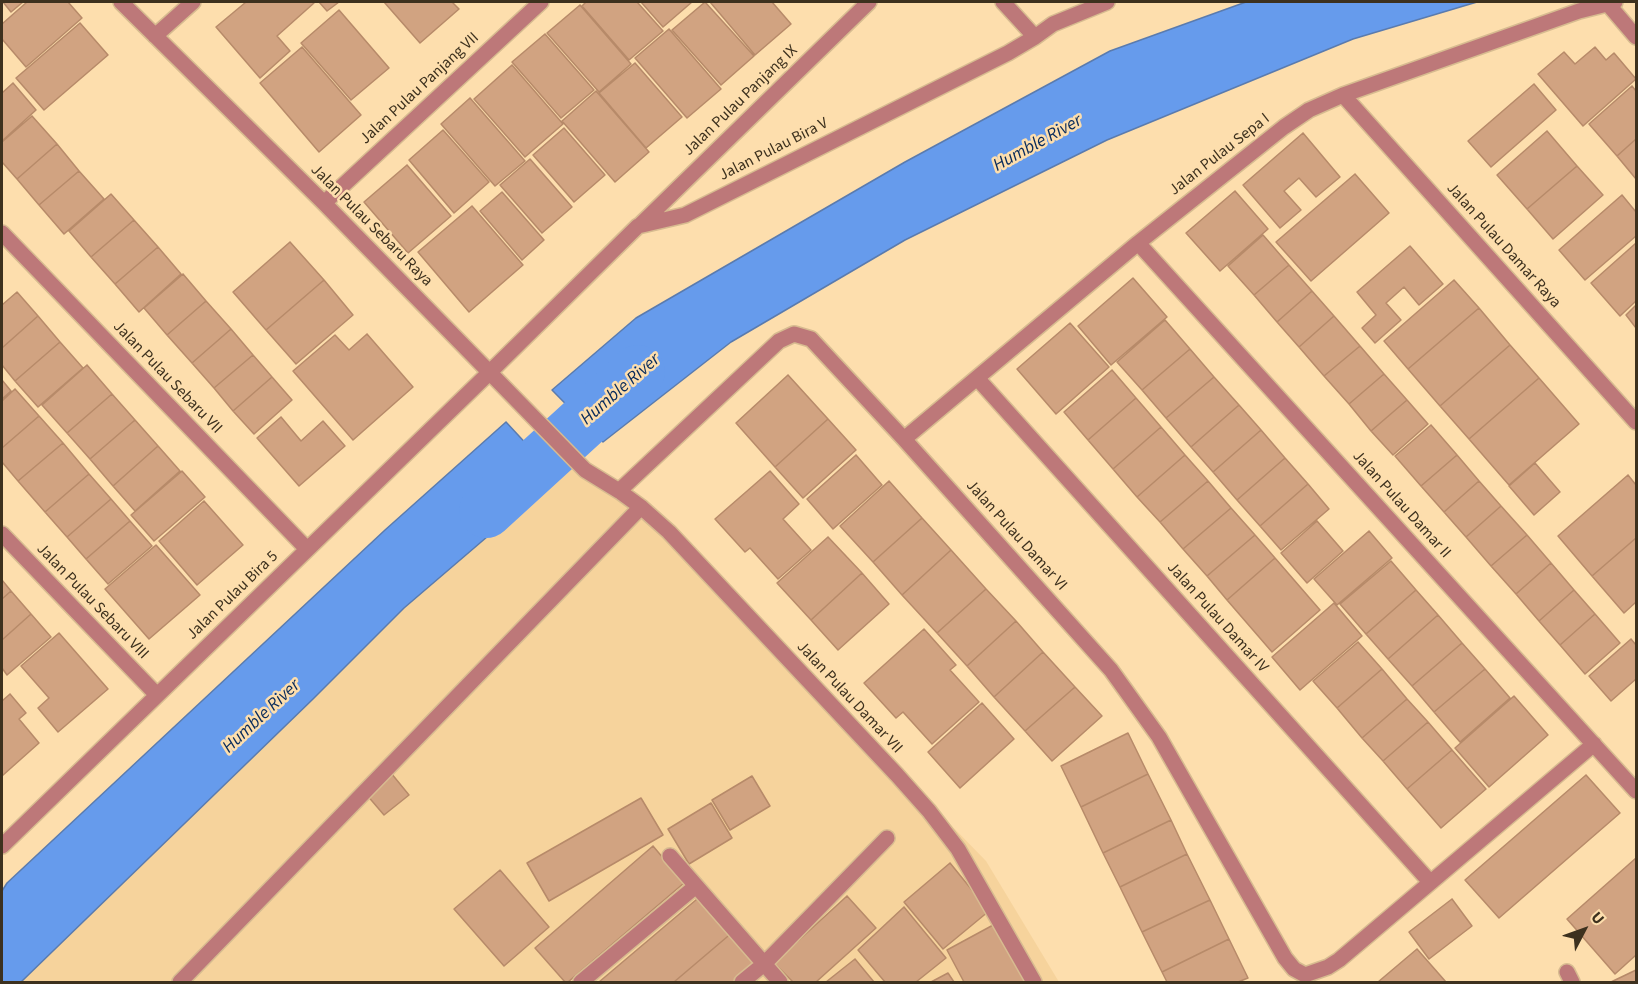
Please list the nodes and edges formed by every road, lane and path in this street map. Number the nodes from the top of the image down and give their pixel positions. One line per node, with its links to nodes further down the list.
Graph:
1 (121, 2): 10 (street, Jalan Pulau Sebaru Raya)
2 (193, 2): 10 (street)
3 (541, 2): 14 (street, Jalan Pulau Panjang VII)
4 (869, 2): 15 (street, Jalan Pulau Panjang IX)
5 (1002, 2): 11 (street)
6 (1078, 2): 9 (street)
7 (1107, 2): 9 (street, Jalan Pulau Bira V)
8 (1611, 2): 12 (street); 13 (street, Jalan Pulau Sepa I)
9 (1053, 24): 11 (street, Jalan Pulau Bira V)
10 (155, 36): 14 (street, Jalan Pulau Sebaru Raya)
11 (1035, 37): 15 (street, Jalan Pulau Bira V)
12 (1636, 37)
13 (1343, 95): 17 (street, Jalan Pulau Sepa I); 20 (street, Jalan Pulau Damar Raya)
14 (324, 203): 18 (street, Jalan Pulau Sebaru Raya)
15 (638, 226): 18 (street)
16 (2, 233): 26 (street, Jalan Pulau Sebaru VII)
17 (1138, 243): 19 (street, Jalan Pulau Sepa I); 28 (street, Jalan Pulau Damar II)
18 (490, 372): 22 (street, Jalan Pulau Sebaru Raya); 26 (street, Jalan Pulau Bira 5)
19 (978, 378): 21 (street, Jalan Pulau Sepa I); 33 (street, Jalan Pulau Damar IV)
20 (1636, 422)
21 (904, 439): 23 (street, Jalan Pulau Damar VI); 33 (street, Jalan Pulau Damar VI)
22 (589, 474): 23 (street, Jalan Pulau Damar VII)
23 (619, 491): 24 (street, Jalan Pulau Damar VII)
24 (641, 507): 36 (street); 40 (street, Jalan Pulau Damar VII)
25 (2, 534): 27 (street, Jalan Pulau Sebaru VIII)
26 (307, 549): 27 (street, Jalan Pulau Bira 5)
27 (157, 695): 31 (street, Jalan Pulau Bira 5)
28 (1594, 744): 29 (street, Jalan Pulau Damar II); 33 (street)
29 (1636, 791)
30 (886, 838): 35 (street)
31 (2, 843)
32 (670, 856): 34 (street)
33 (1430, 882)
34 (696, 886): 35 (street); 37 (street)
35 (764, 964): 38 (street); 39 (street)
36 (180, 982)
37 (581, 982)
38 (742, 982)
39 (780, 982)
40 (1034, 982)

